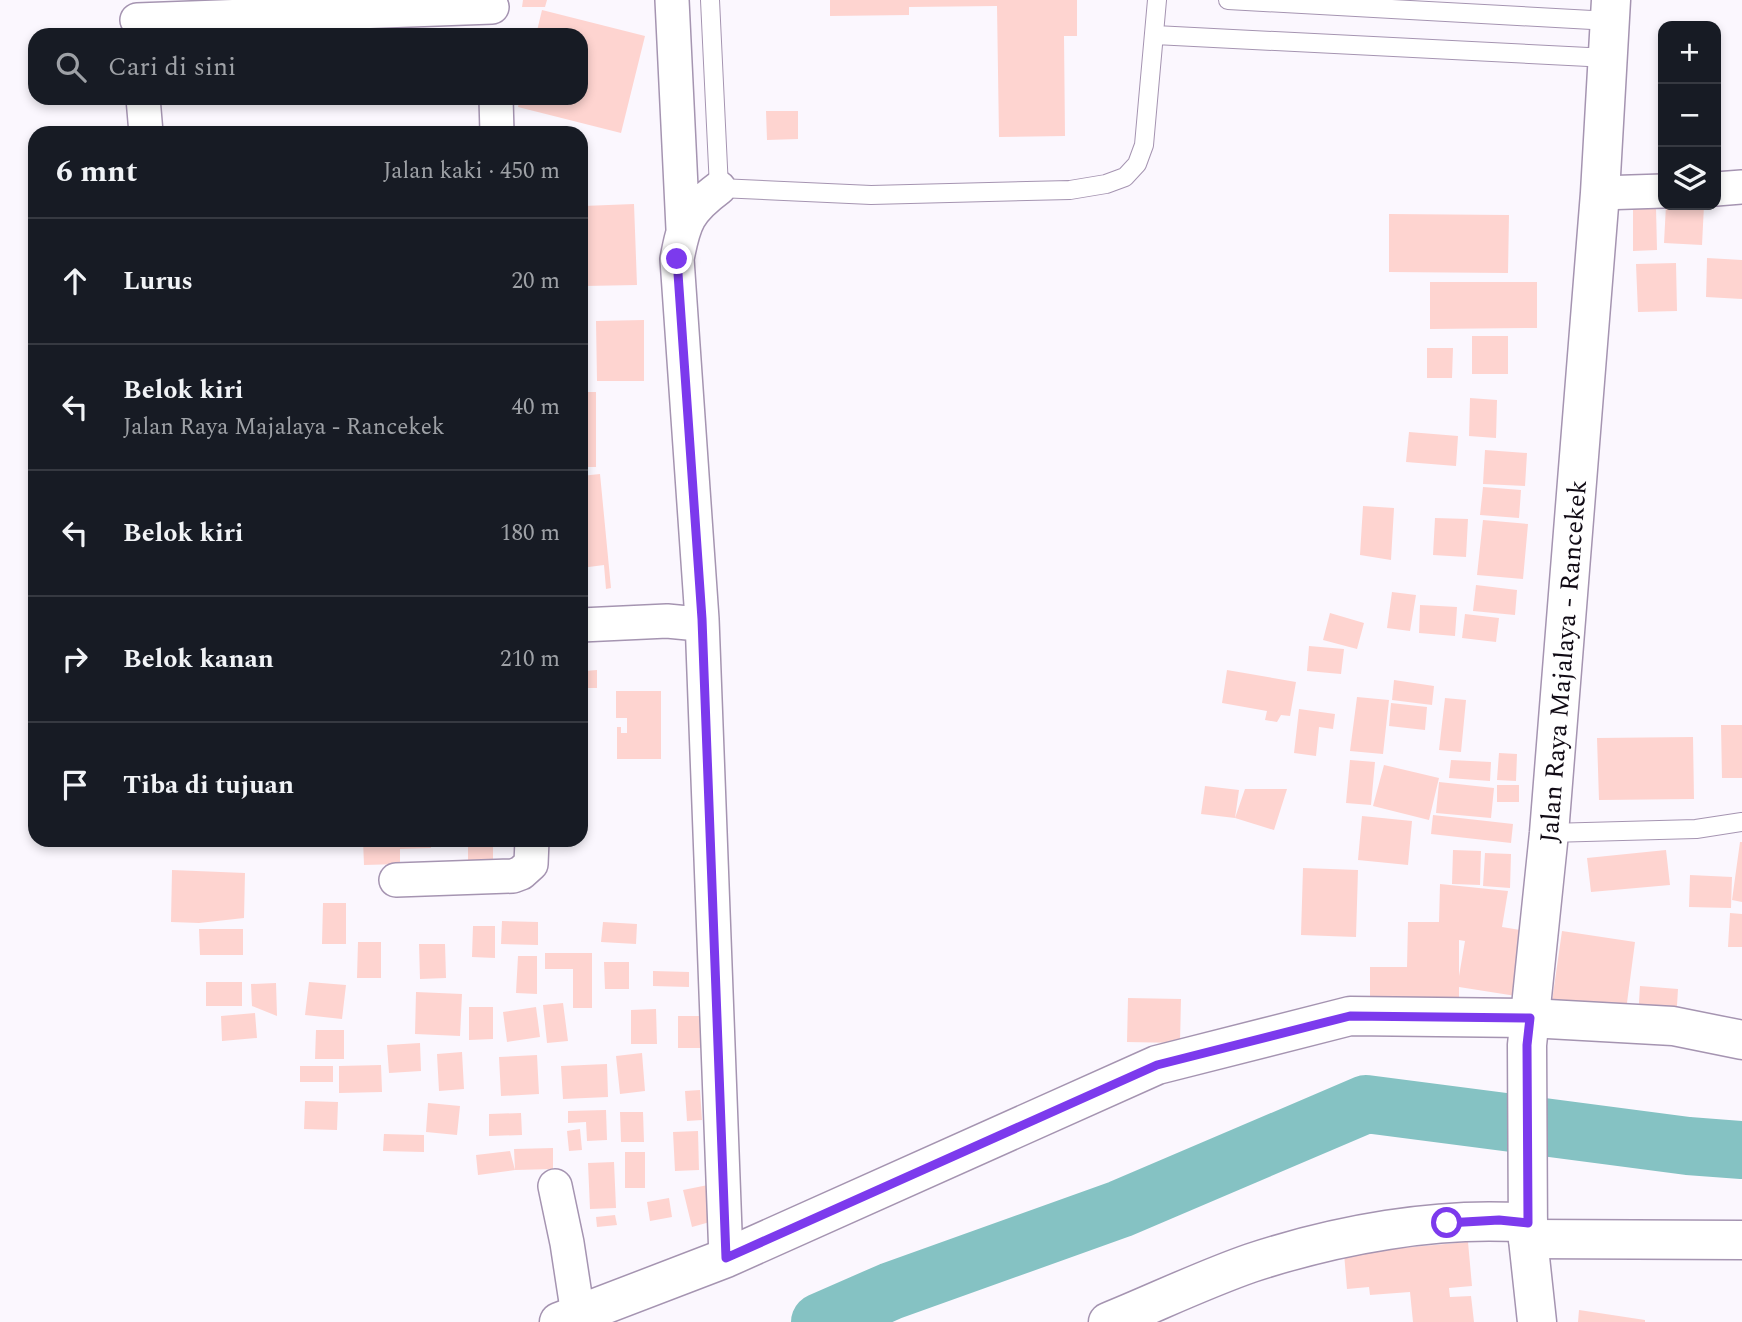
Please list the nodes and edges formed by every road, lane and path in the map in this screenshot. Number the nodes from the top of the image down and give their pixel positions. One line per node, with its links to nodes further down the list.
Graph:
1 (672, 0): 18 (street)
2 (710, 0): 14 (lane)
3 (1157, 0): 8 (lane)
4 (1227, 0): 7 (lane)
5 (492, 14): 6 (street)
6 (137, 18)
7 (1609, 26): 8 (lane); 17 (street, Jalan Raya Majalaya - Rancekek)
8 (1155, 35): 14 (lane)
9 (144, 105): 11 (street)
10 (496, 105): 12 (street)
11 (145, 126)
12 (497, 126)
13 (1742, 187): 15 (street)
14 (719, 188): 18 (street)
15 (1721, 189)
16 (1658, 191): 17 (street)
17 (1600, 193): 22 (street, Jalan Raya Majalaya - Rancekek)
18 (683, 229): 19 (street)
19 (702, 619): 20 (street); 30 (street)
20 (588, 625)
21 (1742, 822): 22 (lane)
22 (1549, 833): 25 (street, Jalan Raya Majalaya - Rancekek)
23 (532, 847): 24 (street)
24 (396, 880)
25 (1528, 1032): 26 (street); 28 (street, Jalan Raya Majalaya - Rancekek); 30 (street)
26 (1742, 1040)
27 (555, 1186): 31 (street)
28 (1528, 1231): 29 (street); 32 (street); 33 (street, Jalan Raya Majalaya - Rancekek)
29 (1742, 1240)
30 (726, 1258): 31 (street)
31 (568, 1318)
32 (1108, 1322)
33 (1536, 1322)

